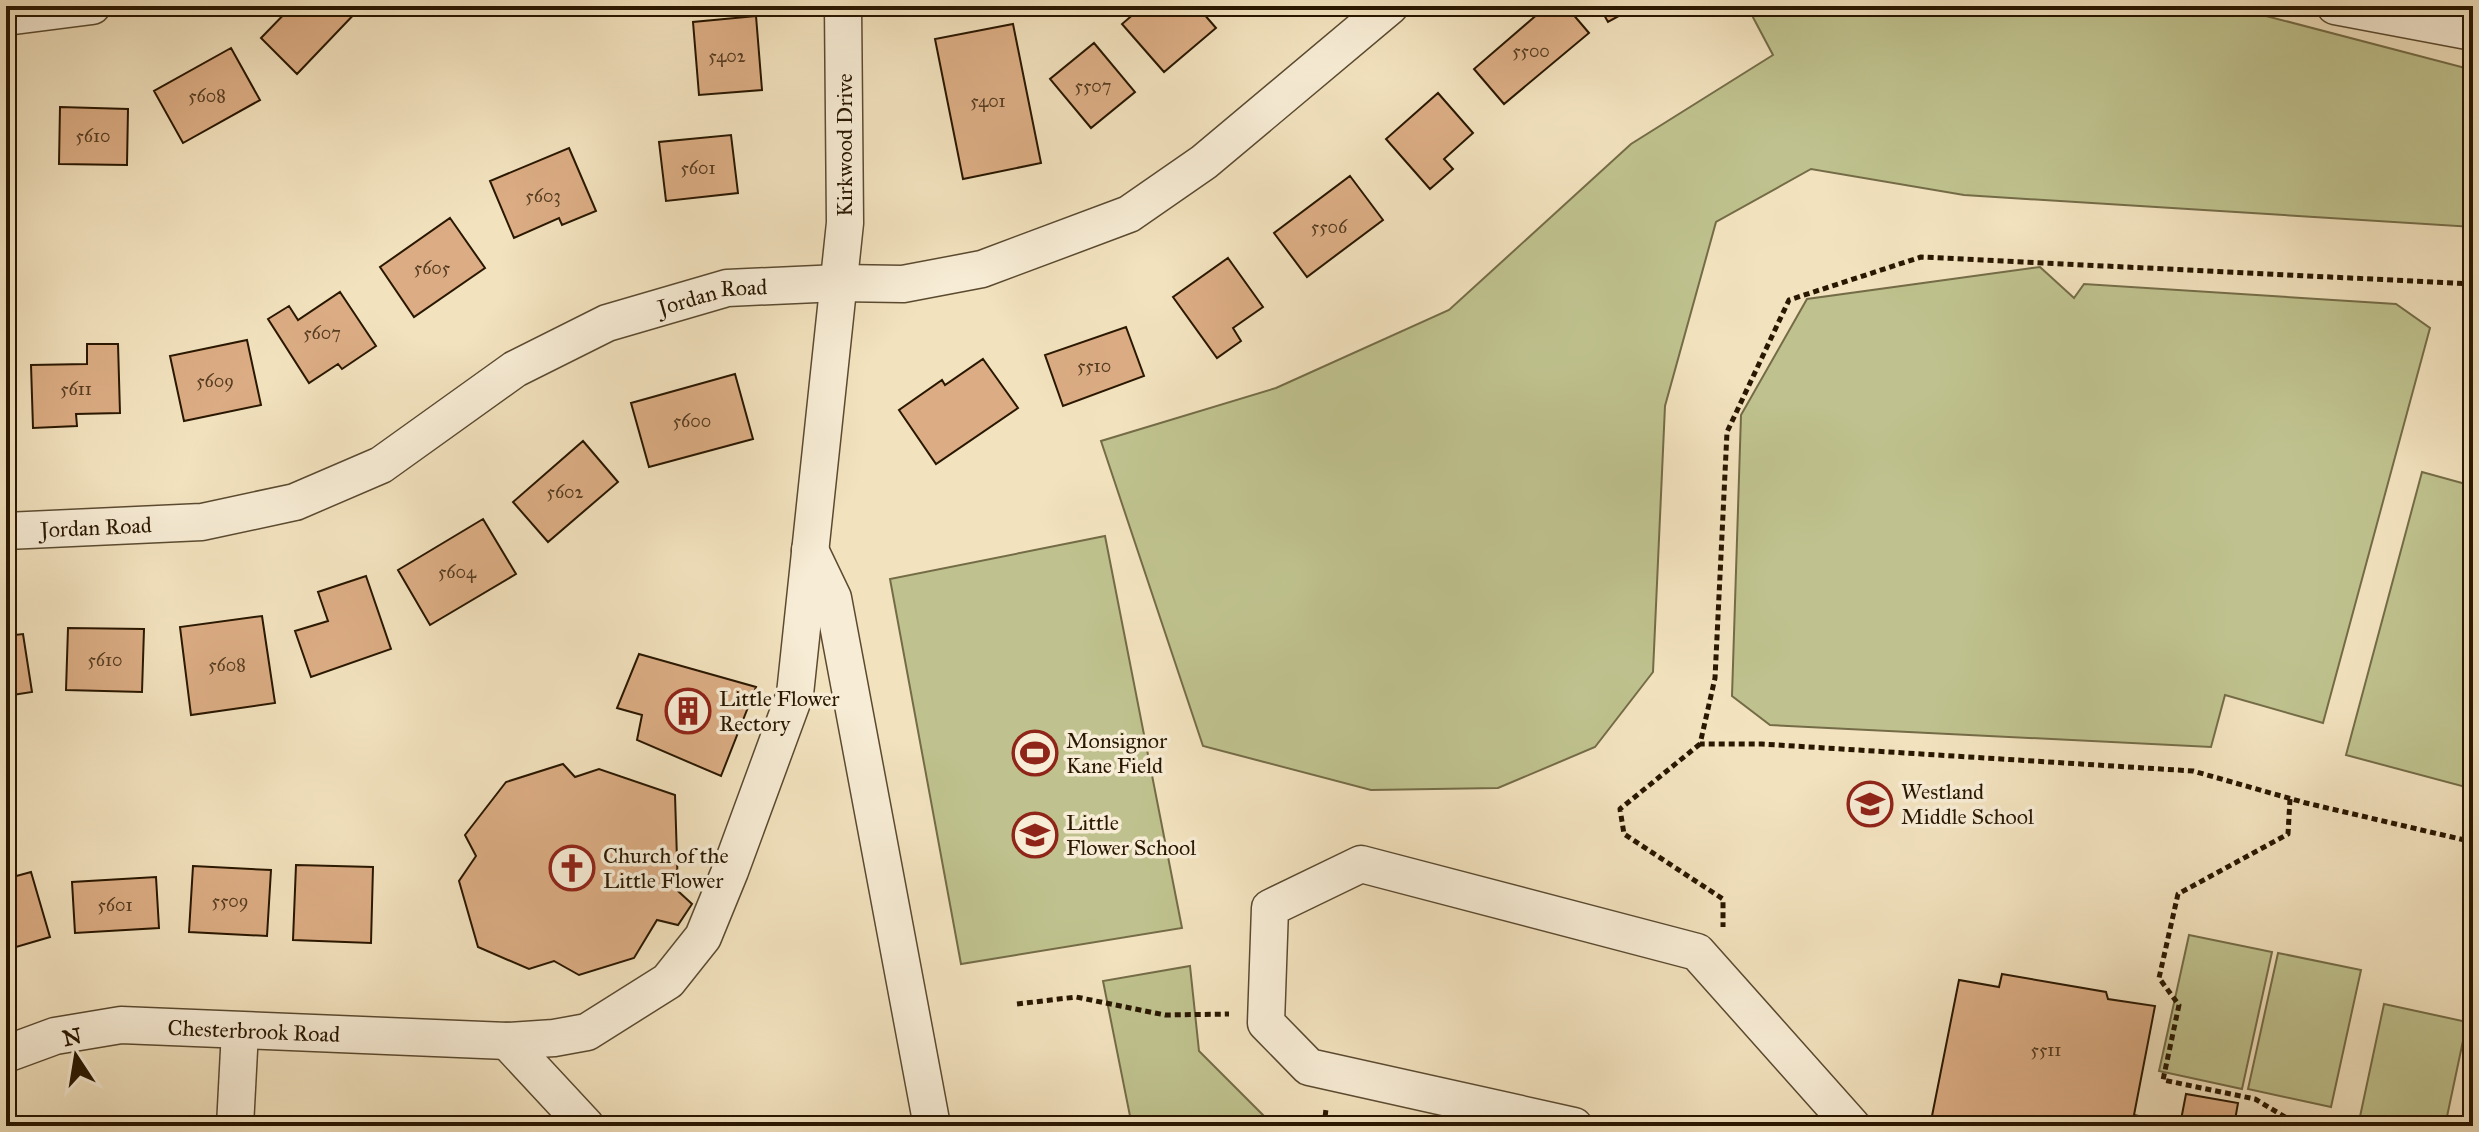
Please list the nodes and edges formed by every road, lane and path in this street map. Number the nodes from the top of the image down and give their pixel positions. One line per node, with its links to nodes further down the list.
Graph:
1 (92, 6): 6 (street)
2 (843, 6): 9 (street, Kirkwood Drive)
3 (1390, 6): 9 (street, Jordan Road)
4 (2335, 6): 8 (street)
5 (2459, 6): 7 (street)
6 (6, 17)
7 (2473, 22)
8 (2473, 32)
9 (839, 283): 11 (street, Jordan Road); 12 (street, Kirkwood Drive)
10 (2473, 284): 13 (path)
11 (6, 531)
12 (810, 550): 20 (street, Chesterbrook Road); 24 (street)
13 (1700, 744): 14 (path); 16 (path)
14 (2290, 799): 15 (path); 27 (path)
15 (2473, 842)
16 (1697, 952): 25 (street); 26 (street)
17 (1017, 1004): 18 (path)
18 (1201, 1016)
19 (240, 1031): 20 (street, Chesterbrook Road); 21 (street, Chesterbrook Road); 22 (street)
20 (507, 1041): 23 (street)
21 (6, 1054)
22 (235, 1126)
23 (586, 1126)
24 (932, 1126)
25 (1574, 1126)
26 (1852, 1126)
27 (2300, 1126)

